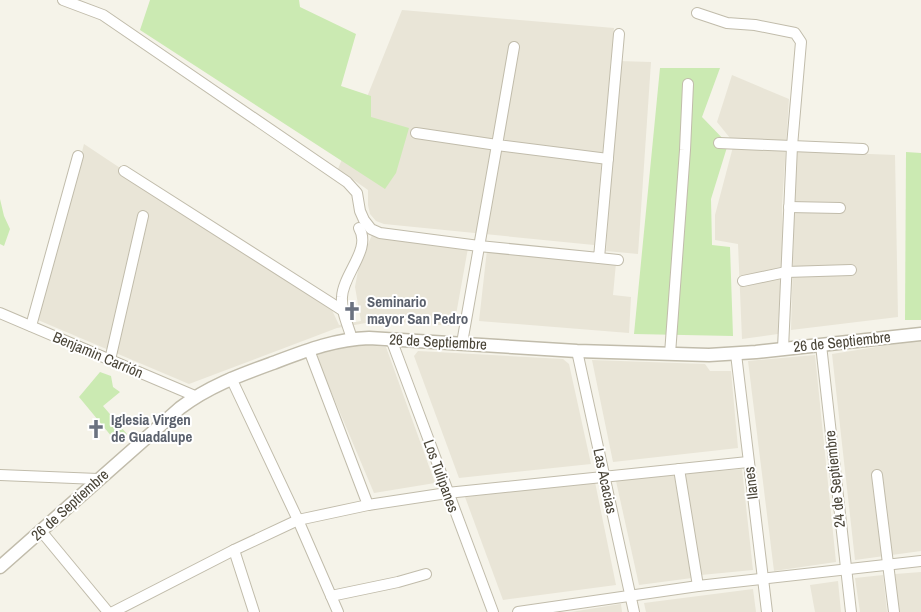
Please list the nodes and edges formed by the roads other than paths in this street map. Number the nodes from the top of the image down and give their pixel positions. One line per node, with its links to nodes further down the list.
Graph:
1 (63, 0): 18 (street)
2 (697, 13): 9 (street)
3 (619, 34): 12 (street)
4 (514, 47): 8 (street)
5 (688, 84): 35 (street)
6 (416, 133): 8 (street)
7 (720, 143): 9 (street)
8 (497, 145): 12 (street); 18 (street)
9 (792, 146): 10 (street); 14 (street)
10 (862, 148)
11 (78, 156): 26 (street)
12 (608, 159): 19 (street)
13 (124, 171): 24 (street)
14 (789, 207): 15 (street); 22 (street)
15 (840, 208)
16 (143, 216): 37 (street)
17 (359, 228): 24 (street)
18 (479, 246): 19 (street); 30 (street)
19 (599, 258): 20 (street)
20 (618, 260)
21 (852, 270): 22 (street)
22 (786, 272): 23 (street); 32 (street)
23 (742, 281)
24 (342, 310): 28 (street)
25 (0, 313): 26 (street, Benjamin Carrión)
26 (31, 326): 37 (street, Benjamin Carrión)
27 (921, 334): 31 (street, 26 de Septiembre)
28 (352, 339): 29 (street, 26 de Septiembre); 33 (street, 26 de Septiembre)
29 (391, 339): 30 (street, 26 de Septiembre); 46 (street, Los Tulipanes)
30 (462, 343): 34 (street, 26 de Septiembre)
31 (821, 345): 32 (street, 26 de Septiembre); 54 (street, 24 de Septiembre)
32 (783, 349): 36 (street, 26 de Septiembre)
33 (309, 350): 38 (street, 26 de Septiembre); 47 (street)
34 (577, 350): 35 (street, 26 de Septiembre); 44 (street, Las Acacias)
35 (670, 354): 36 (street, 26 de Septiembre)
36 (736, 354): 40 (street, Ilanes)
37 (110, 360): 39 (street, Benjamin Carrión)
38 (231, 378): 39 (street, 26 de Septiembre); 48 (street)
39 (196, 396): 45 (street, 26 de Septiembre)
40 (748, 462): 41 (street); 56 (street, Ilanes)
41 (679, 469): 44 (street); 57 (street)
42 (0, 475): 45 (street)
43 (877, 475): 52 (street)
44 (604, 477): 46 (street); 58 (street, Las Acacias)
45 (98, 479): 49 (street, 26 de Septiembre)
46 (447, 493): 47 (street); 64 (street, Los Tulipanes)
47 (368, 505): 48 (street)
48 (298, 520): 50 (street); 59 (street)
49 (41, 531): 53 (street, 26 de Septiembre); 60 (street)
50 (234, 550): 61 (street); 62 (street)
51 (921, 561): 52 (street)
52 (889, 565): 54 (street); 69 (street)
53 (0, 568)
54 (845, 570): 56 (street); 68 (street, 24 de Septiembre)
55 (426, 574): 59 (street)
56 (762, 578): 57 (street); 67 (street, Ilanes)
57 (698, 586): 58 (street)
58 (630, 594): 65 (street); 66 (street, Las Acacias)
59 (331, 596): 63 (street)
60 (108, 612)
61 (113, 612)
62 (254, 612)
63 (338, 612)
64 (493, 612)
65 (518, 612)
66 (634, 612)
67 (767, 612)
68 (851, 612)
69 (894, 612)

